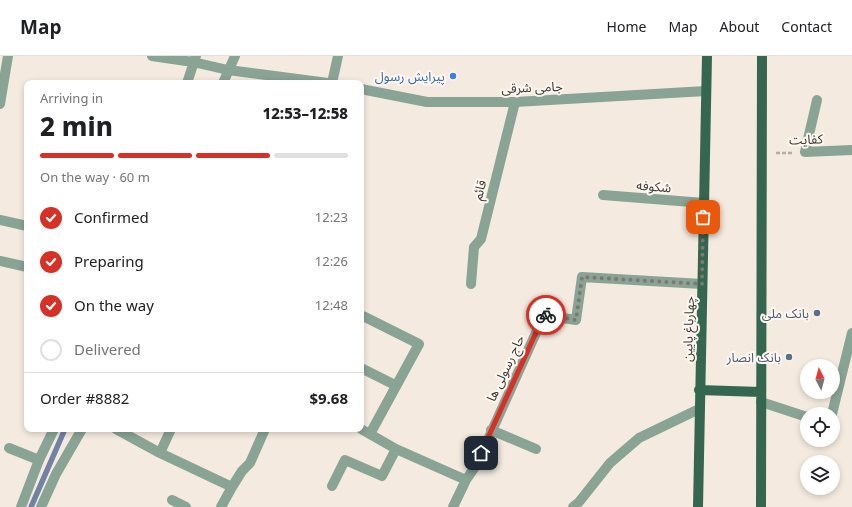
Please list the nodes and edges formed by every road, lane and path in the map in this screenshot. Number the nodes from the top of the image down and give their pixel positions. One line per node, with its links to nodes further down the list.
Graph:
1 (8, 56): 9 (street)
2 (152, 56): 7 (street)
3 (235, 56): 8 (street)
4 (338, 56): 13 (street)
5 (706, 56): 15 (main road, چهارباغ پایین)
6 (762, 56): 21 (main road)
7 (195, 59): 8 (street); 10 (street)
8 (228, 70): 11 (street); 12 (street)
9 (2, 76): 18 (street)
10 (188, 80)
11 (224, 80)
12 (293, 80)
13 (333, 80)
14 (364, 90): 17 (street, جامی شرقی)
15 (706, 91): 17 (street, جامی شرقی); 23 (main road, چهارباغ پایین)
16 (817, 100): 20 (street)
17 (515, 102): 28 (street, قائم)
18 (0, 104)
19 (852, 150): 20 (street, کفایت)
20 (805, 152): 21 (path, کفایت)
21 (762, 154): 35 (main road)
22 (603, 195): 23 (street, شکوفه)
23 (704, 203): 29 (main road, چهارباغ پایین)
24 (0, 220): 25 (street)
25 (24, 225)
26 (0, 261): 27 (street)
27 (24, 266)
28 (471, 284)
29 (702, 284): 34 (main road, چهارباغ پایین); 39 (street, حاج رسولی ها)
30 (364, 316): 33 (street)
31 (852, 333): 36 (street)
32 (364, 370): 33 (street)
33 (395, 385): 40 (street)
34 (699, 390): 35 (main road); 37 (main road, چهارباغ پایین)
35 (762, 397): 38 (street); 62 (main road)
36 (834, 407)
37 (699, 409): 60 (street); 61 (main road, چهارباغ پایین)
38 (800, 415)
39 (491, 430): 48 (street); 51 (street, حاج رسولی ها)
40 (365, 431): 47 (street)
41 (53, 432): 50 (street)
42 (80, 432): 56 (street)
43 (122, 432): 49 (street)
44 (170, 432): 49 (street)
45 (264, 432): 53 (street)
46 (9, 448): 50 (street)
47 (396, 449): 51 (street); 52 (street)
48 (536, 449)
49 (160, 453): 53 (street)
50 (39, 460): 55 (street)
51 (466, 480): 59 (street, حاج رسولی ها)
52 (332, 486)
53 (232, 487): 58 (street)
54 (172, 500): 57 (street)
55 (21, 507)
56 (41, 507)
57 (186, 507)
58 (221, 507)
59 (454, 507)
60 (573, 507)
61 (698, 507)
62 (761, 507)

